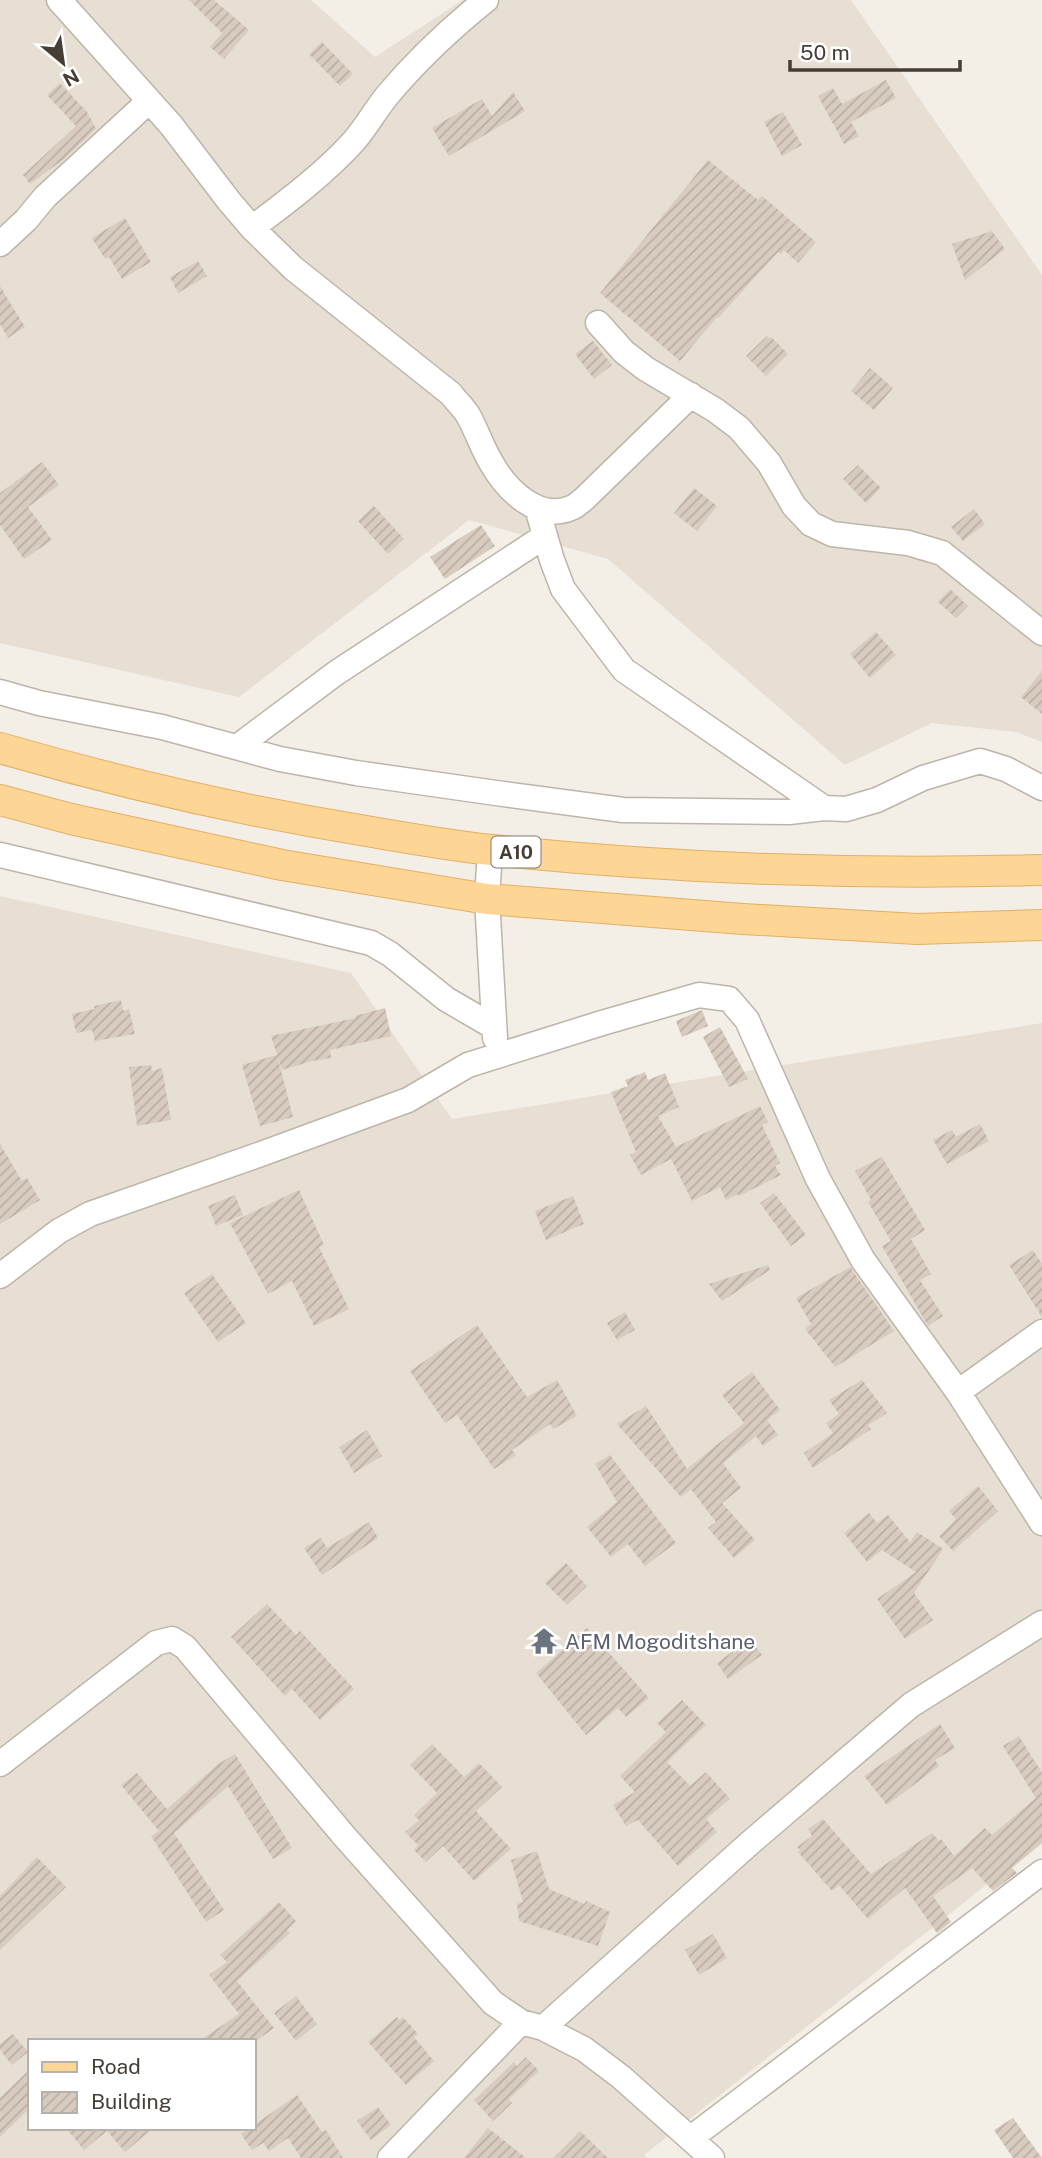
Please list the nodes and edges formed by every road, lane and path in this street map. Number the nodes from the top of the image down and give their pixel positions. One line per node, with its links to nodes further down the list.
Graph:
1 (59, 0): 3 (street)
2 (486, 0): 4 (street)
3 (149, 101): 4 (street); 5 (street)
4 (252, 228): 8 (street)
5 (0, 244)
6 (598, 323): 7 (street)
7 (691, 395): 8 (street); 10 (street)
8 (537, 508): 9 (street)
9 (545, 536): 12 (street); 16 (street)
10 (1042, 634)
11 (0, 692): 12 (street)
12 (237, 747): 16 (street)
13 (0, 748): 17 (main road, A10)
14 (1042, 788): 16 (street)
15 (0, 800): 20 (main road)
16 (824, 808)
17 (490, 850): 19 (main road, A10); 20 (street)
18 (0, 855): 22 (street)
19 (1042, 870)
20 (487, 900): 21 (main road); 22 (street)
21 (1042, 925)
22 (494, 1027): 23 (street)
23 (496, 1056): 24 (street); 26 (street)
24 (0, 1276)
25 (1042, 1332): 26 (street)
26 (958, 1392): 27 (street)
27 (1042, 1523)
28 (1042, 1623): 31 (street)
29 (0, 1764): 31 (street)
30 (1042, 1872): 32 (street)
31 (532, 2025): 32 (street); 33 (street)
32 (691, 2138): 34 (street)
33 (390, 2158)
34 (712, 2158)

